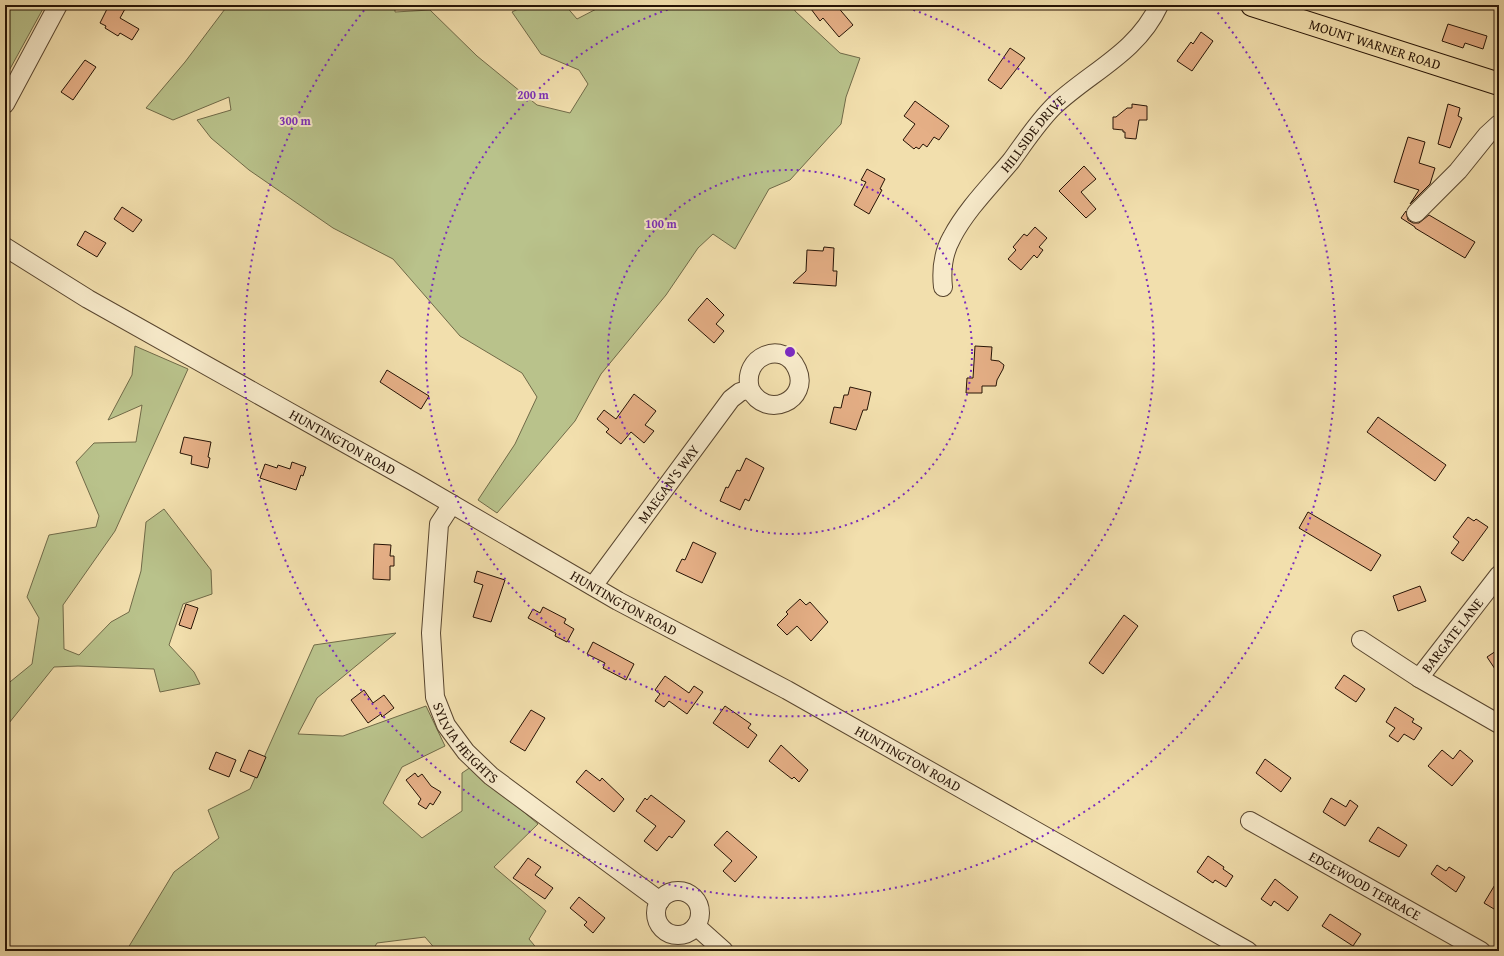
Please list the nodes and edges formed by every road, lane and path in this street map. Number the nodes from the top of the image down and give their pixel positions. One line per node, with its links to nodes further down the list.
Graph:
1 (58, 5): 5 (street)
2 (1159, 5): 9 (street, HILLSIDE DRIVE)
3 (1251, 6): 4 (main road, MOUNT WARNER ROAD)
4 (1499, 84)
5 (5, 104)
6 (1499, 124): 7 (street)
7 (1416, 213)
8 (5, 247): 11 (street, HUNTINGTON ROAD)
9 (943, 287)
10 (750, 389): 13 (street, MAEGAN'S WAY)
11 (452, 504): 13 (street, HUNTINGTON ROAD); 18 (street, SYLVIA HEIGHTS)
12 (1499, 575): 15 (street, BARGATE LANE)
13 (593, 586): 21 (street, HUNTINGTON ROAD)
14 (1361, 640): 15 (street)
15 (1419, 678): 16 (street)
16 (1499, 724)
17 (1250, 821): 22 (street, EDGEWOOD TERRACE)
18 (660, 901): 19 (street); 19 (street)
19 (696, 926): 20 (street)
20 (724, 951)
21 (1248, 951)
22 (1481, 951)

